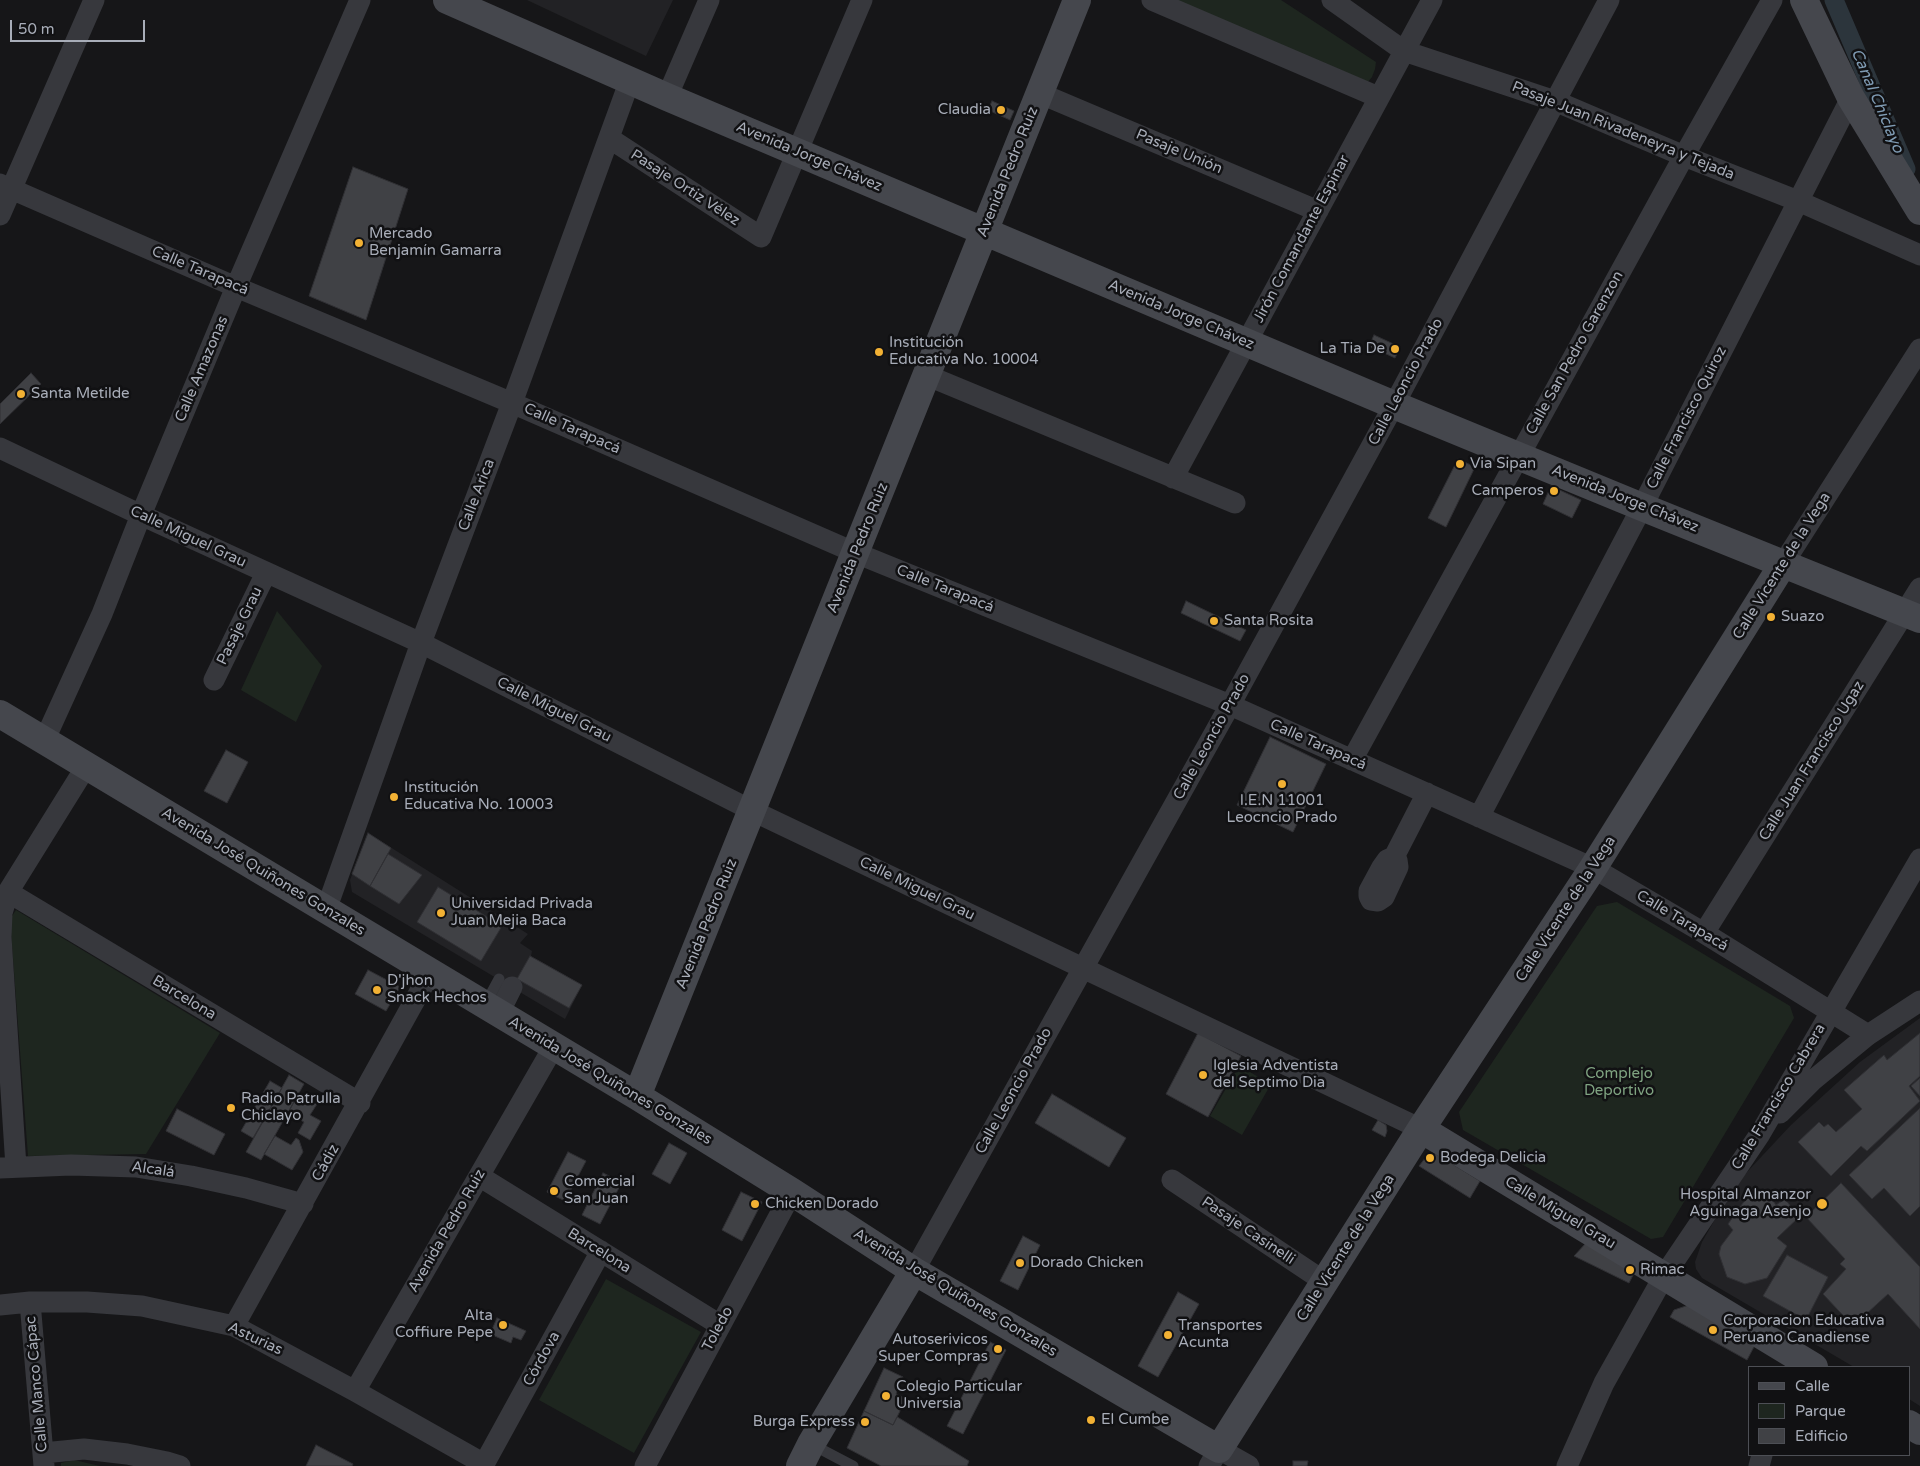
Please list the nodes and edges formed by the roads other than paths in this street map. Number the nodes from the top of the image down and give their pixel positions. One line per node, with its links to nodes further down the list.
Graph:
1 (94, 0): 23 (street)
2 (360, 0): 30 (street, Calle Amazonas)
3 (448, 0): 14 (street, Avenida Jorge Chávez)
4 (709, 0): 16 (street)
5 (862, 0): 21 (street)
6 (1077, 0): 15 (street, Avenida Pedro Ruiz)
7 (1152, 0): 17 (street)
8 (1332, 0): 13 (street, Pasaje Juan Rivadeneyra y Tejada)
9 (1432, 0): 13 (street, Jirón Comandante Espinar)
10 (1609, 0): 19 (street, Calle Leoncio Prado)
11 (1772, 0): 22 (street, Calle San Pedro Garenzon)
12 (1804, 0): 18 (street)
13 (1404, 52): 17 (street, Jirón Comandante Espinar); 19 (street, Pasaje Juan Rivadeneyra y Tejada)
14 (630, 80): 16 (street, Avenida Jorge Chávez); 20 (street, Calle Arica)
15 (1039, 94): 25 (street, Pasaje Unión); 28 (street, Avenida Pedro Ruiz)
16 (667, 97): 21 (street, Avenida Jorge Chávez)
17 (1378, 97): 25 (street, Jirón Comandante Espinar)
18 (1851, 98): 24 (street, Calle Francisco Quiroz); 26 (street)
19 (1555, 101): 22 (street, Pasaje Juan Rivadeneyra y Tejada); 35 (street, Calle Leoncio Prado)
20 (609, 138): 21 (street, Pasaje Ortiz Vélez); 34 (street, Calle Arica)
21 (798, 152): 28 (street, Avenida Jorge Chávez)
22 (1684, 156): 24 (street, Pasaje Juan Rivadeneyra y Tejada); 37 (street, Calle San Pedro Garenzon)
23 (6, 187): 27 (street); 30 (street, Calle Tarapacá)
24 (1798, 201): 29 (street, Pasaje Juan Rivadeneyra y Tejada); 40 (street, Calle Francisco Quiroz)
25 (1318, 211): 31 (street, Jirón Comandante Espinar)
26 (1920, 211)
27 (0, 216)
28 (984, 231): 31 (street, Avenida Jorge Chávez); 33 (street, Avenida Pedro Ruiz)
29 (1920, 254)
30 (236, 287): 34 (street, Calle Tarapacá); 41 (street, Calle Amazonas)
31 (1247, 342): 35 (street, Avenida Jorge Chávez); 38 (street, Jirón Comandante Espinar)
32 (1920, 349): 43 (street, Calle Vicente de la Vega)
33 (926, 375): 38 (street); 42 (street, Avenida Pedro Ruiz)
34 (512, 403): 42 (street, Calle Tarapacá); 47 (street, Calle Arica)
35 (1394, 405): 37 (street, Avenida Jorge Chávez); 49 (street, Calle Leoncio Prado)
36 (0, 448): 41 (street, Calle Miguel Grau)
37 (1519, 456): 40 (street, Avenida Jorge Chávez); 52 (street, Calle San Pedro Garenzon)
38 (1172, 478): 39 (street)
39 (1235, 503)
40 (1642, 507): 43 (street, Avenida Jorge Chávez); 56 (street, Calle Francisco Quiroz)
41 (141, 515): 44 (street, Calle Miguel Grau); 51 (street, Calle Amazonas)
42 (856, 553): 49 (street, Calle Tarapacá); 55 (street, Avenida Pedro Ruiz)
43 (1783, 564): 46 (street, Avenida Jorge Chávez); 59 (street, Calle Vicente de la Vega)
44 (266, 573): 47 (street, Calle Miguel Grau); 48 (street, Pasaje Grau)
45 (1920, 588): 46 (street, Calle Juan Francisco Ugaz)
46 (1912, 615): 62 (street, Calle Juan Francisco Ugaz)
47 (421, 643): 55 (street, Calle Miguel Grau); 61 (street, Calle Arica)
48 (214, 680)
49 (1230, 705): 52 (street, Calle Tarapacá); 63 (street, Calle Leoncio Prado)
50 (0, 714): 51 (street, Avenida José Quiñones Gonzales)
51 (45, 739): 53 (street, Avenida José Quiñones Gonzales)
52 (1352, 760): 54 (street, Calle Tarapacá)
53 (87, 765): 60 (street); 61 (street, Avenida José Quiñones Gonzales)
54 (1427, 793): 56 (street, Calle Tarapacá); 57 (street)
55 (753, 811): 63 (street, Calle Miguel Grau); 71 (street, Avenida Pedro Ruiz)
56 (1478, 817): 59 (street, Calle Tarapacá)
57 (1394, 857)
58 (1920, 859): 68 (street, Calle Francisco Cabrera)
59 (1593, 868): 62 (street, Calle Tarapacá); 73 (street, Calle Vicente de la Vega)
60 (8, 892): 72 (street, Barcelona); 75 (street)
61 (326, 910): 64 (street, Avenida José Quiñones Gonzales)
62 (1704, 933): 68 (street, Calle Tarapacá)
63 (1082, 968): 73 (street, Calle Miguel Grau); 81 (street, Calle Leoncio Prado)
64 (430, 973): 67 (street, Avenida José Quiñones Gonzales); 72 (street, Cádiz)
65 (505, 983): 67 (street)
66 (1920, 1001): 69 (street)
67 (492, 1009): 70 (street, Avenida José Quiñones Gonzales)
68 (1830, 1012): 69 (street, Calle Tarapacá); 74 (street, Calle Francisco Cabrera)
69 (1868, 1035): 74 (street)
70 (554, 1046): 71 (street, Avenida José Quiñones Gonzales); 76 (street, Avenida Pedro Ruiz)
71 (637, 1096): 78 (street, Avenida José Quiñones Gonzales)
72 (360, 1103): 79 (street, Cádiz)
73 (1421, 1129): 82 (street, Calle Miguel Grau); 83 (street, Calle Vicente de la Vega)
74 (1760, 1134): 82 (street, Calle Francisco Cabrera)
75 (8, 1167): 79 (street, Alcalá)
76 (479, 1176): 80 (street, Barcelona); 90 (street, Avenida Pedro Ruiz)
77 (1172, 1180): 83 (street, Pasaje Casinelli)
78 (792, 1192): 81 (street, Avenida José Quiñones Gonzales); 86 (street, Toledo)
79 (303, 1204): 87 (street, Cádiz)
80 (601, 1252): 86 (street, Barcelona); 94 (street, Córdova)
81 (914, 1271): 91 (street, Calle Leoncio Prado); 92 (street, Avenida José Quiñones Gonzales)
82 (1664, 1276): 88 (street, Calle Miguel Grau); 99 (street, Calle Francisco Cabrera)
83 (1325, 1282): 92 (street, Calle Vicente de la Vega)
84 (30, 1302): 85 (street, Asturias); 87 (street, Asturias); 93 (street, Calle Manco Cápac)
85 (0, 1305)
86 (720, 1325): 96 (street, Toledo)
87 (234, 1326): 90 (street, Asturias)
88 (1789, 1360): 89 (street, Calle Miguel Grau)
89 (1810, 1366)
90 (355, 1391): 94 (street, Asturias)
91 (806, 1455): 97 (lane)
92 (1214, 1458): 98 (street)
93 (43, 1459): 95 (street)
94 (483, 1465)
95 (180, 1466)
96 (644, 1466)
97 (853, 1466)
98 (1249, 1466)
99 (1567, 1466)

